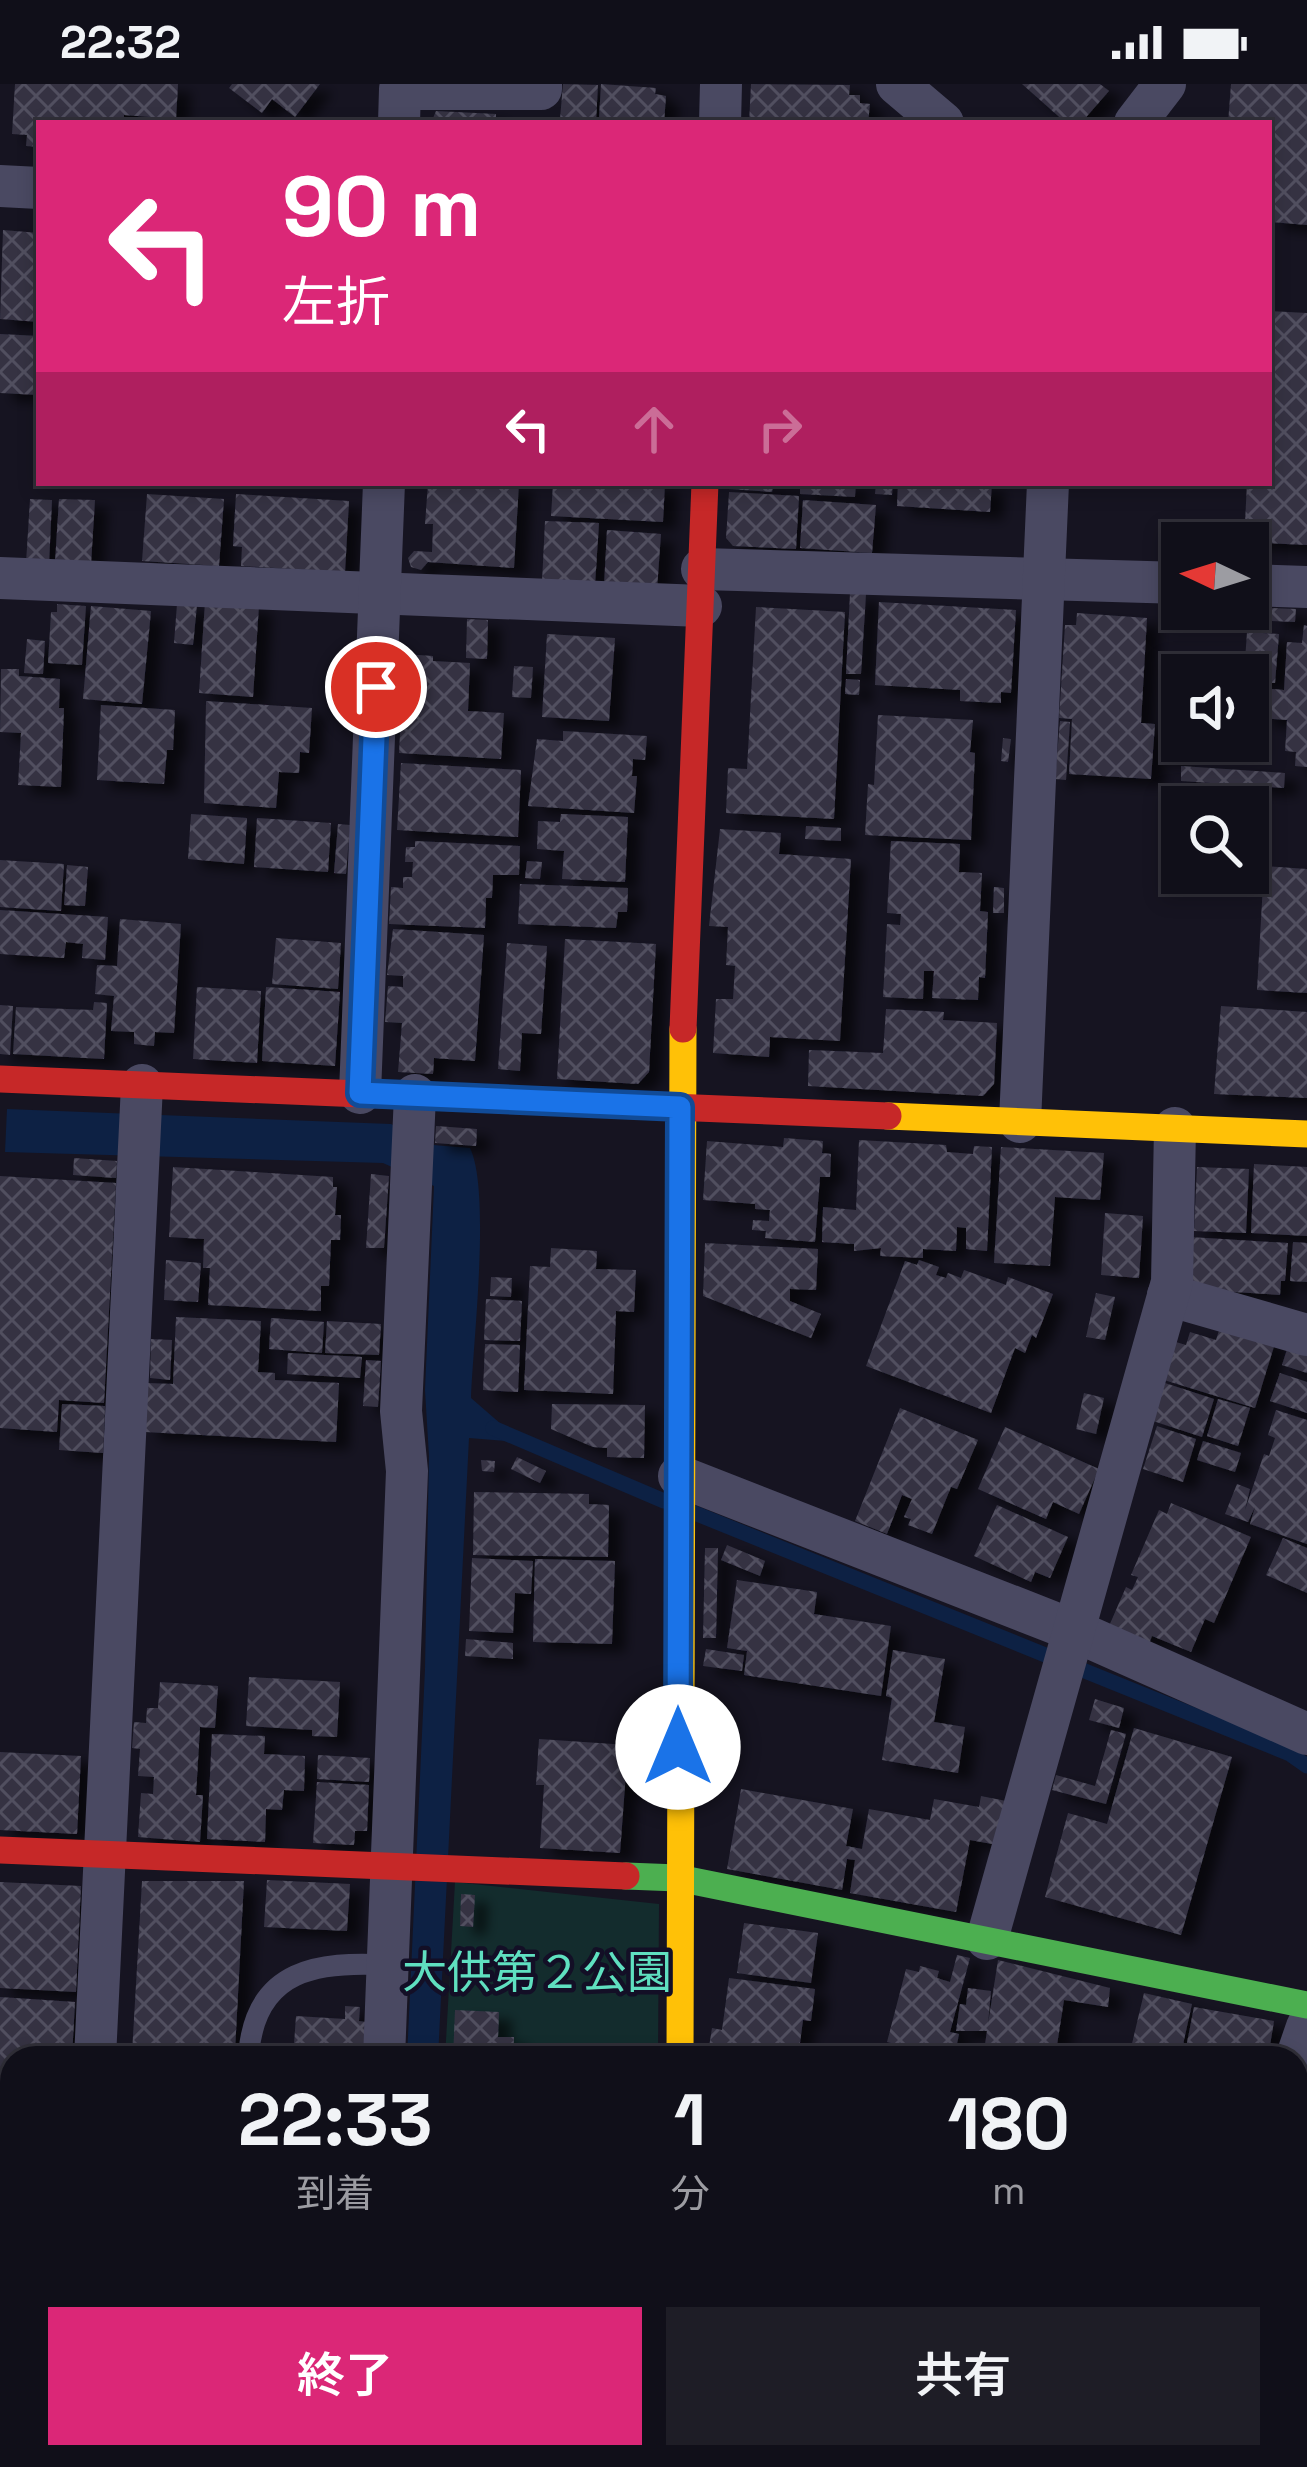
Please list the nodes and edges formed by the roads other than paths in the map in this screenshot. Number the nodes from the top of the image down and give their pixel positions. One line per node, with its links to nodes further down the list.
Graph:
1 (541, 84): 5 (street)
2 (721, 84): 6 (street)
3 (897, 84): 7 (street)
4 (1166, 84): 8 (street)
5 (399, 120)
6 (720, 120)
7 (939, 120)
8 (1138, 120)
9 (0, 186): 10 (street)
10 (36, 188)
11 (384, 486): 20 (street)
12 (705, 486): 19 (street)
13 (1048, 486): 15 (street)
14 (0, 578): 20 (street)
15 (1044, 578): 16 (street); 19 (street); 26 (street)
16 (1161, 582)
17 (1269, 586): 18 (street)
18 (1307, 587)
19 (701, 588): 20 (street); 24 (street)
20 (380, 596): 22 (street)
21 (0, 1079): 23 (street)
22 (360, 1093): 23 (street); 25 (street)
23 (142, 1098): 35 (street)
24 (680, 1107): 25 (street); 26 (street); 31 (street)
25 (414, 1109): 36 (street)
26 (1020, 1122): 27 (street)
27 (1175, 1128): 28 (street); 29 (street)
28 (1307, 1134)
29 (1168, 1295): 30 (street); 32 (street)
30 (1307, 1335)
31 (679, 1482): 32 (street); 37 (street)
32 (1069, 1652): 33 (street); 38 (street)
33 (1307, 1734)
34 (0, 1850): 35 (street)
35 (106, 1854): 36 (street); 41 (street)
36 (400, 1866): 37 (street); 39 (street)
37 (678, 1878): 38 (street); 44 (street)
38 (987, 1939): 40 (street)
39 (388, 1965): 42 (lane); 43 (street)
40 (1307, 2005)
41 (96, 2046)
42 (249, 2046)
43 (385, 2046)
44 (680, 2046)

